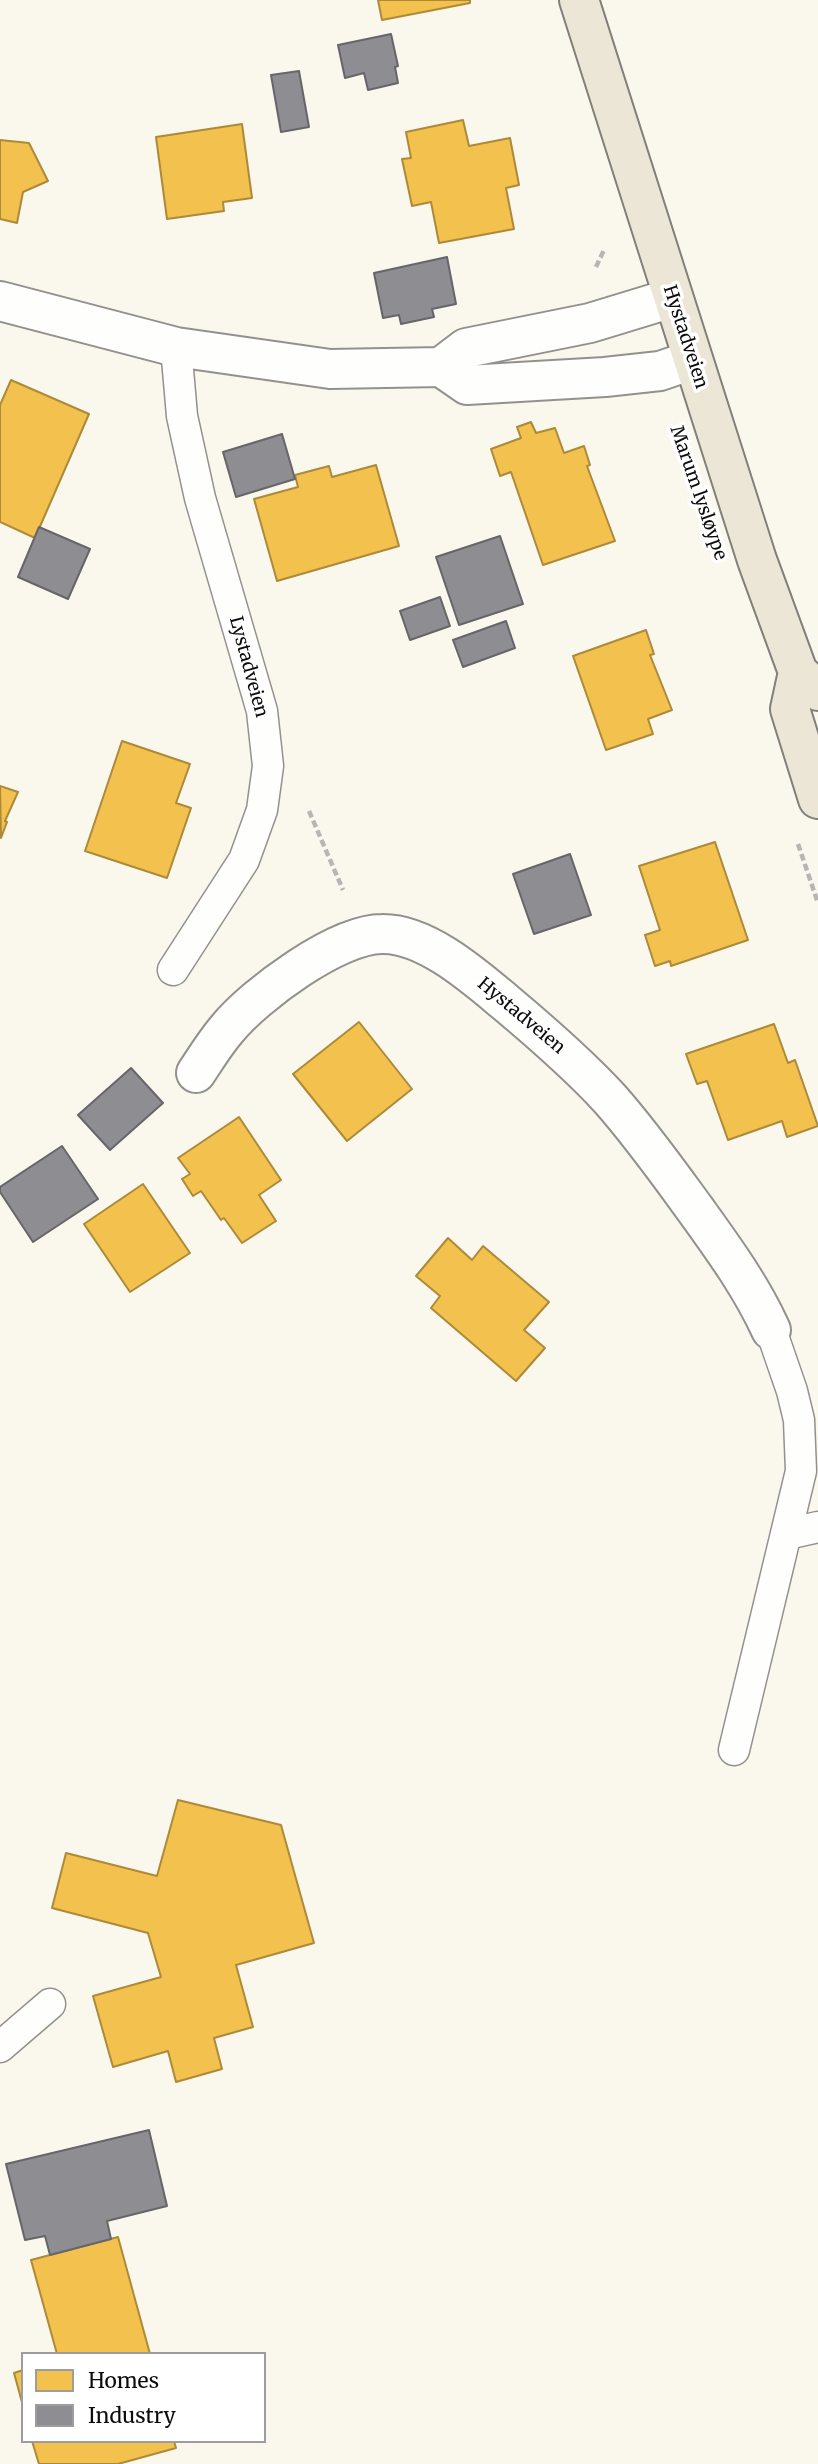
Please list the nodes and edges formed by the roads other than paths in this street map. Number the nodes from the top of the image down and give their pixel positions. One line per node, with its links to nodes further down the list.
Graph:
1 (579, 0): 2 (main road, Hystadveien)
2 (672, 298): 5 (main road, Hystadveien); 6 (street)
3 (0, 301): 4 (street)
4 (176, 347): 6 (street); 9 (lane, Lystadveien)
5 (692, 360): 6 (street); 7 (main road, Hystadveien)
6 (441, 367)
7 (808, 681): 8 (main road, Hystadveien)
8 (818, 799)
9 (173, 970)
10 (196, 1073): 11 (street, Hystadveien)
11 (771, 1330): 12 (lane)
12 (809, 1470): 14 (lane)
13 (818, 1527): 14 (lane)
14 (787, 1534): 15 (lane)
15 (734, 1750)
16 (50, 2004): 17 (lane)
17 (0, 2047)

